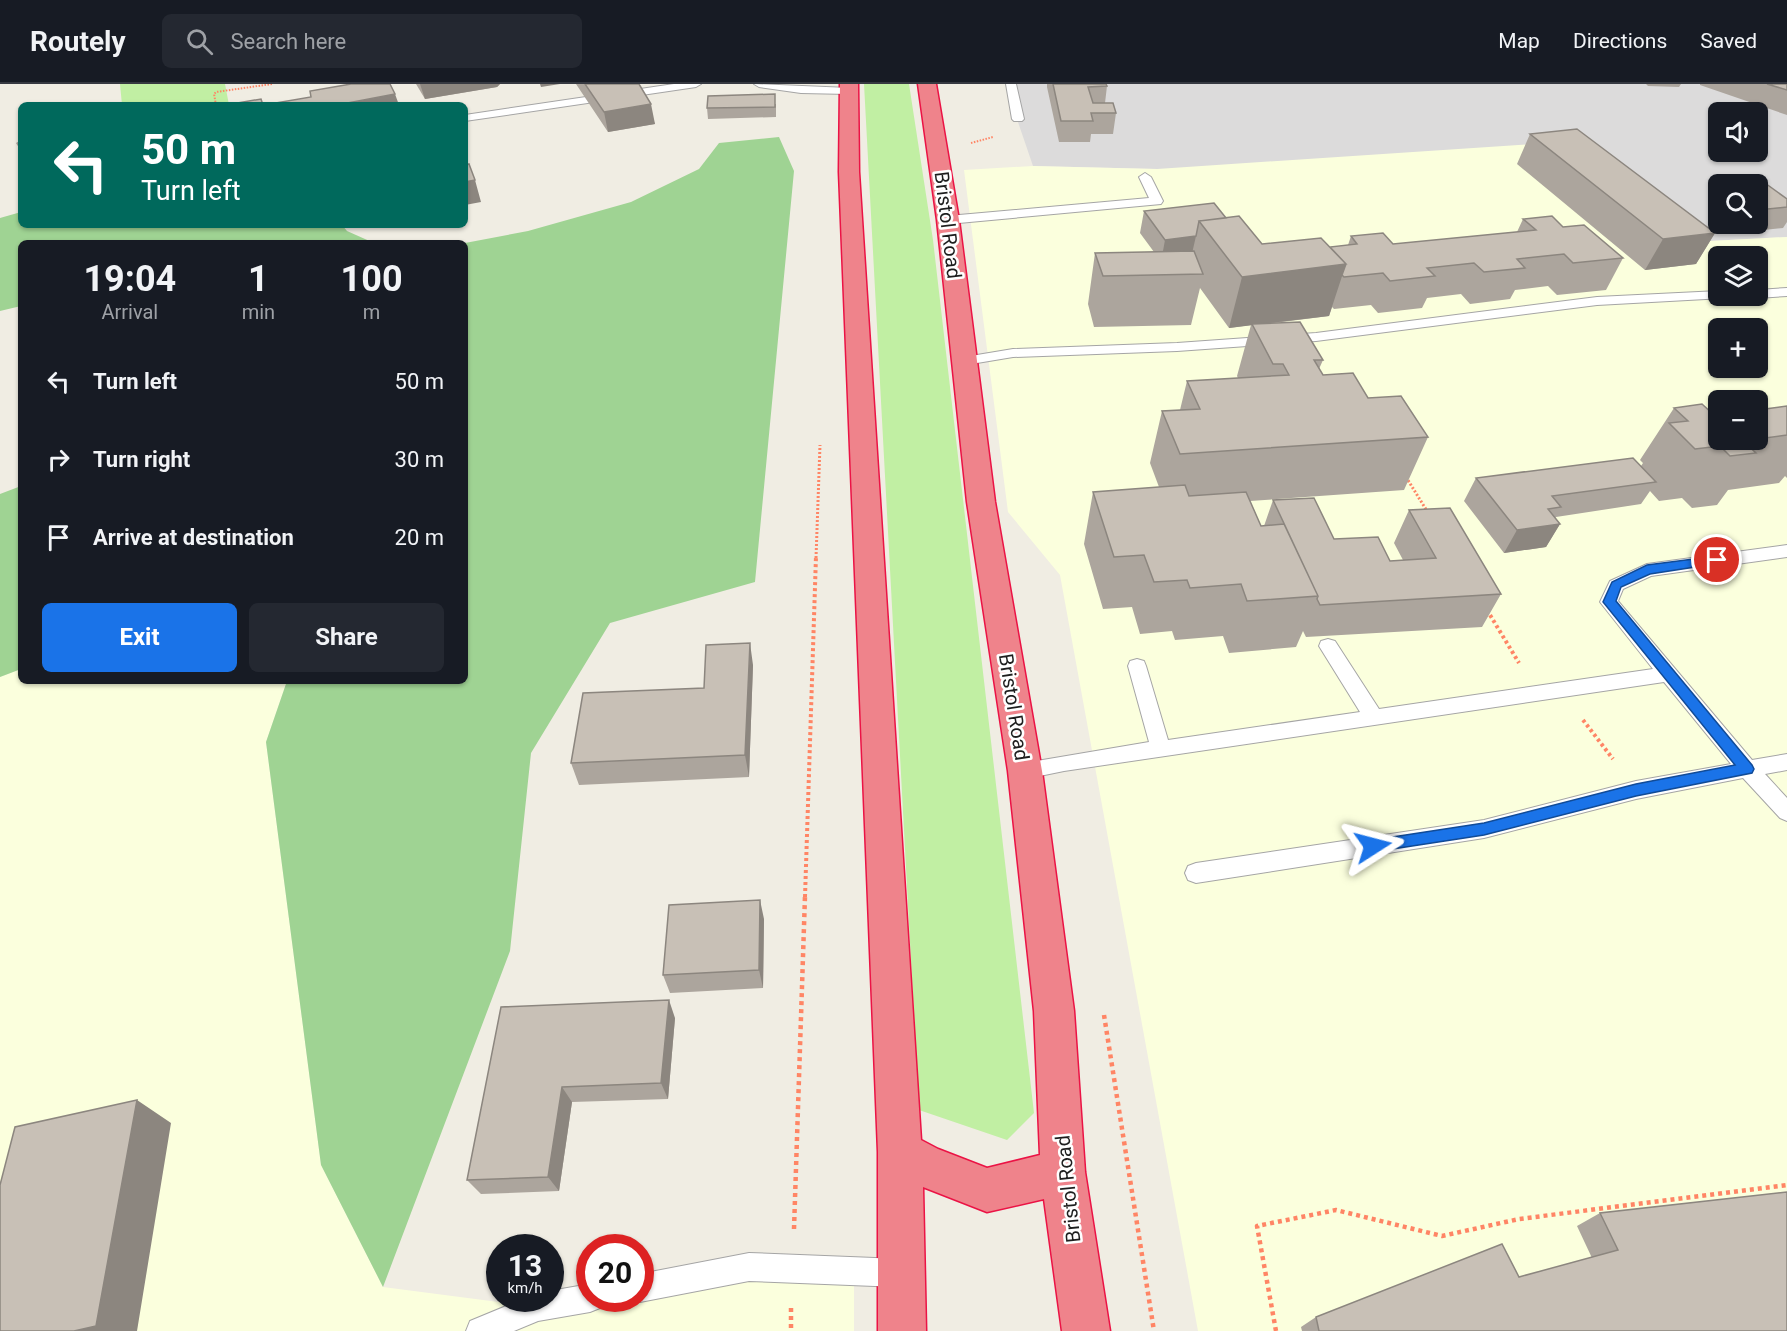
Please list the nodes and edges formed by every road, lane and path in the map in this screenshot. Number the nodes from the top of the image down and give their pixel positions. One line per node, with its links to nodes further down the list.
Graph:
1 (232, 84): 9 (path)
2 (272, 84): 9 (path)
3 (651, 84): 10 (lane)
4 (696, 84): 10 (lane)
5 (759, 84): 8 (lane)
6 (927, 84): 14 (highway, Bristol Road)
7 (1011, 84): 13 (lane)
8 (849, 87): 39 (highway)
9 (233, 90): 11 (path)
10 (663, 90): 12 (lane)
11 (215, 102)
12 (468, 118)
13 (1018, 119): 14 (path)
14 (939, 151): 16 (highway, Bristol Road)
15 (1146, 177): 16 (lane)
16 (948, 220): 20 (highway, Bristol Road)
17 (1786, 293): 18 (lane)
18 (1768, 294)
19 (1708, 296): 20 (lane)
20 (965, 361): 35 (highway, Bristol Road)
21 (821, 434): 42 (path)
22 (1406, 477): 23 (path)
23 (1430, 516)
24 (1787, 551): 28 (lane)
25 (1484, 605): 30 (path)
26 (1328, 646): 31 (lane)
27 (1137, 666): 32 (lane)
28 (1668, 674): 29 (lane); 34 (lane)
29 (1561, 690): 30 (lane); 36 (path)
30 (1539, 694): 31 (lane)
31 (1374, 718): 32 (lane)
32 (1161, 749): 35 (lane)
33 (1787, 762): 34 (lane)
34 (1747, 769): 36 (lane); 37 (lane)
35 (1025, 771): 40 (highway, Bristol Road)
36 (1636, 790): 38 (lane)
37 (1787, 812)
38 (1196, 873)
39 (900, 1152): 40 (highway); 43 (highway)
40 (1063, 1172): 49 (highway, Bristol Road)
41 (1787, 1185): 50 (path)
42 (792, 1267): 43 (lane); 44 (lane); 47 (path)
43 (900, 1273): 48 (highway)
44 (654, 1285)
45 (576, 1300): 46 (lane)
46 (480, 1331)
47 (791, 1331)
48 (902, 1331)
49 (1086, 1331)
50 (1276, 1331)

